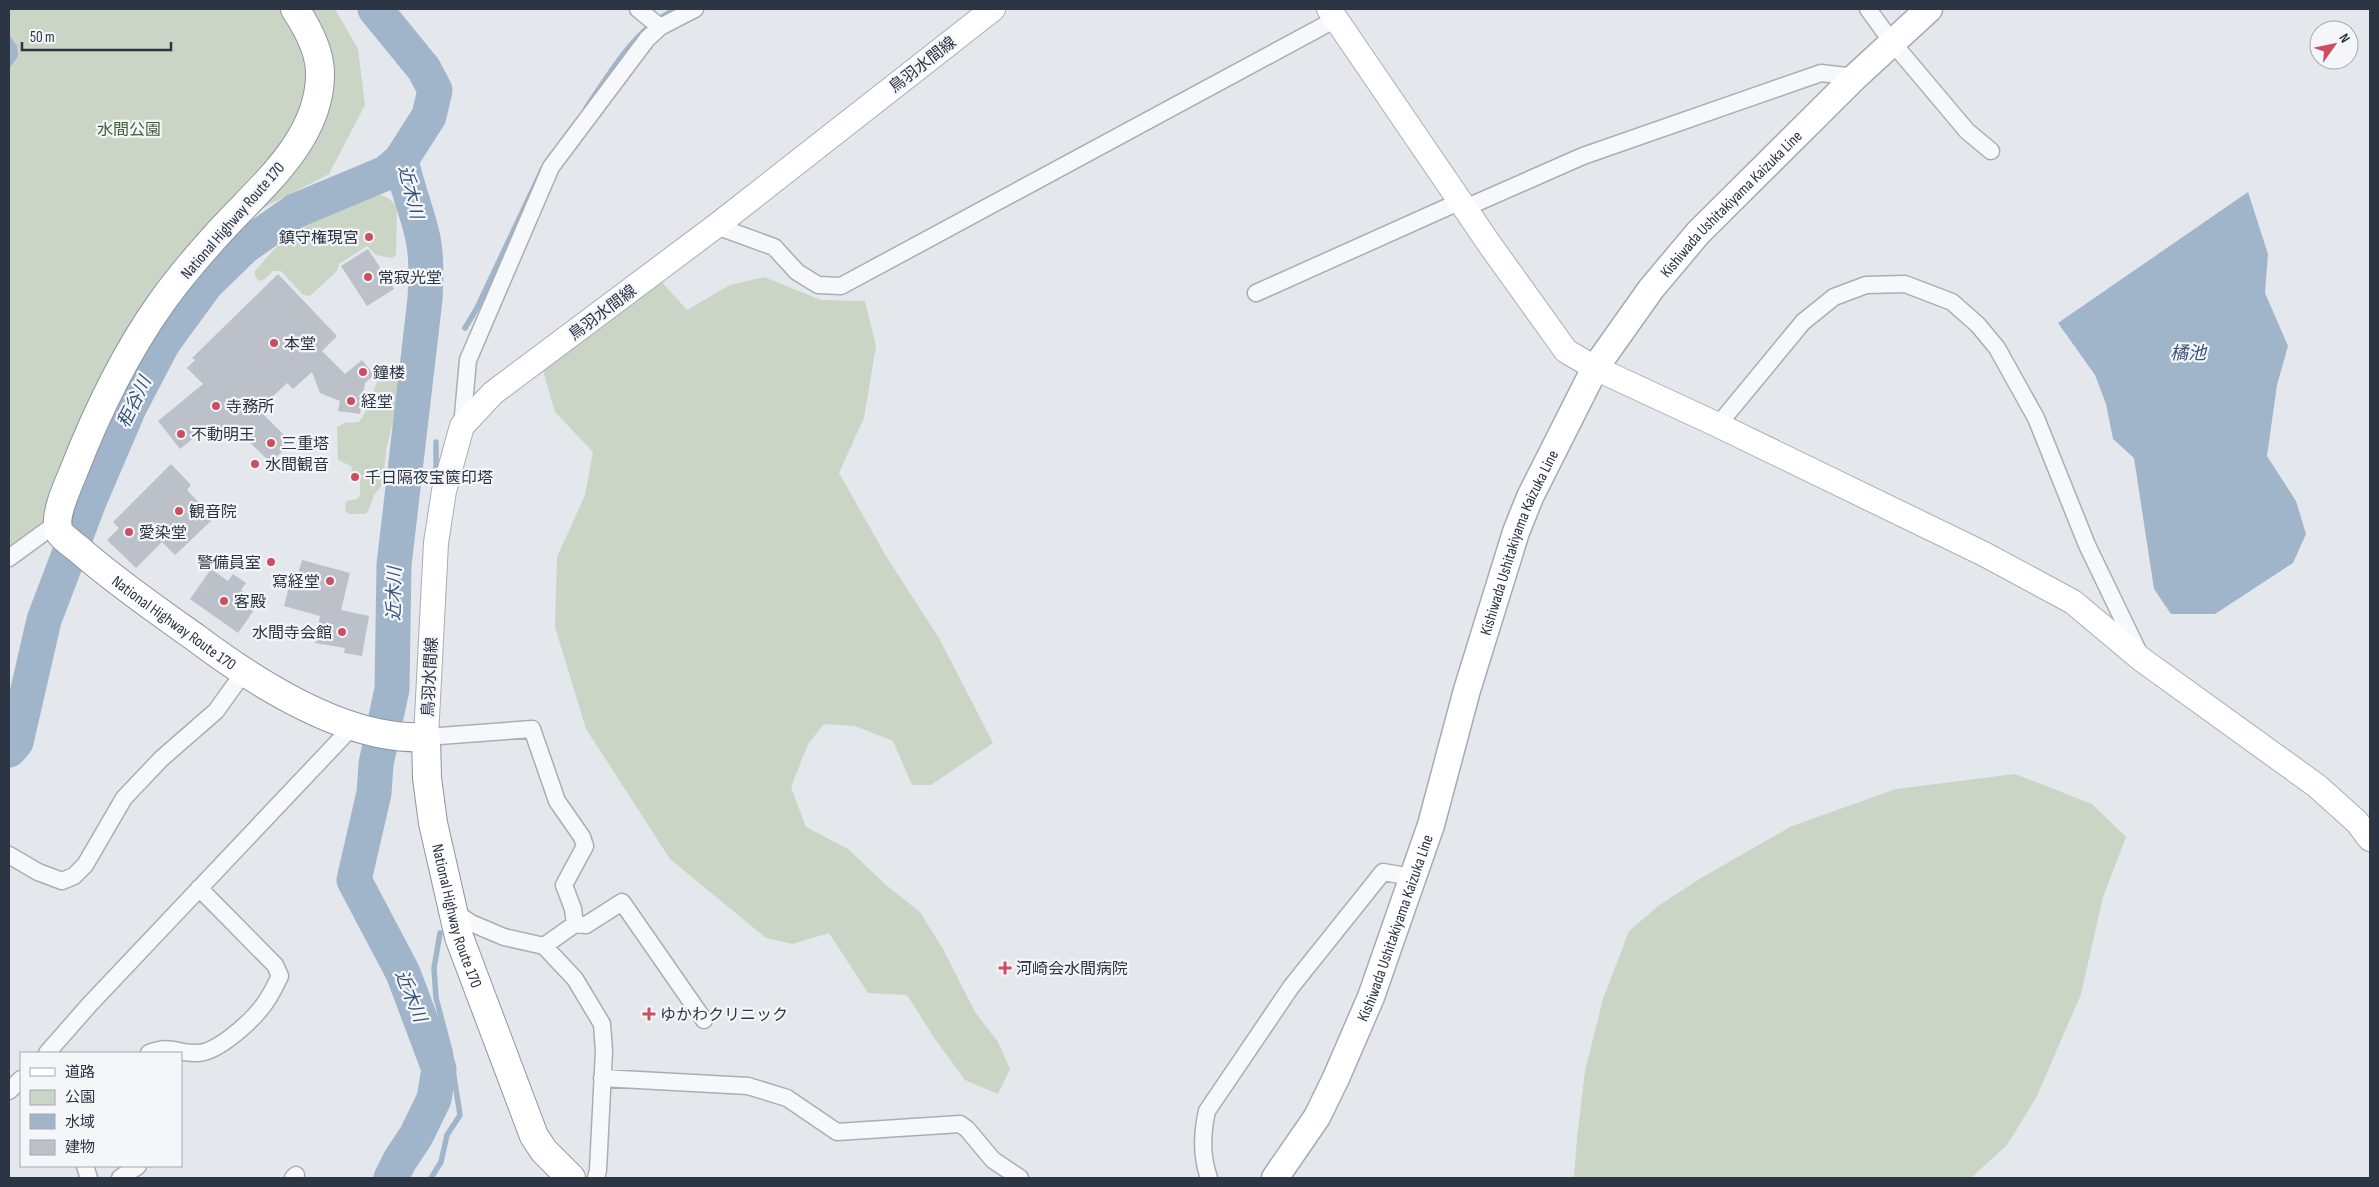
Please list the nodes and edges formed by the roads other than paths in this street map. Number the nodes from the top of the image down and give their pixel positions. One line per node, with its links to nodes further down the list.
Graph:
1 (295, 9): 18 (highway, National Highway Route 170)
2 (638, 9): 8 (street)
3 (695, 9): 8 (street)
4 (993, 9): 13 (street, 鳥羽水間線)
5 (1868, 9): 9 (street)
6 (1928, 9): 9 (main road, Kishiwada Ushitakiyama Kaizuka Line)
7 (1333, 14): 12 (street); 13 (street)
8 (660, 27): 17 (street)
9 (1892, 42): 10 (main road, Kishiwada Ushitakiyama Kaizuka Line); 11 (street)
10 (1855, 78): 12 (street); 15 (main road, Kishiwada Ushitakiyama Kaizuka Line)
11 (1991, 150)
12 (1463, 205): 14 (street); 15 (street)
13 (716, 226): 17 (street, 鳥羽水間線)
14 (1256, 293)
15 (1595, 368): 16 (street); 26 (main road, Kishiwada Ushitakiyama Kaizuka Line)
16 (1718, 425): 20 (street); 20 (street)
17 (462, 426): 23 (street, 鳥羽水間線)
18 (59, 528): 19 (street); 21 (highway, National Highway Route 170)
19 (9, 558)
20 (2142, 659): 24 (street)
21 (244, 672): 22 (highway, National Highway Route 170); 25 (street)
22 (357, 728): 23 (highway, National Highway Route 170); 27 (street)
23 (418, 737): 28 (highway, National Highway Route 170); 29 (street)
24 (2370, 838)
25 (9, 855)
26 (1412, 878): 38 (street); 43 (main road, Kishiwada Ushitakiyama Kaizuka Line)
27 (199, 888): 32 (street); 33 (street)
28 (452, 910): 30 (street); 40 (highway, National Highway Route 170)
29 (575, 924): 30 (street); 31 (street)
30 (544, 946): 34 (street)
31 (704, 1020)
32 (48, 1052)
33 (152, 1052)
34 (602, 1078): 41 (street); 42 (street)
35 (20, 1080): 36 (street)
36 (9, 1091)
37 (136, 1167): 39 (street)
38 (1207, 1173)
39 (120, 1178)
40 (571, 1178)
41 (596, 1178)
42 (1020, 1178)
43 (1275, 1178)

